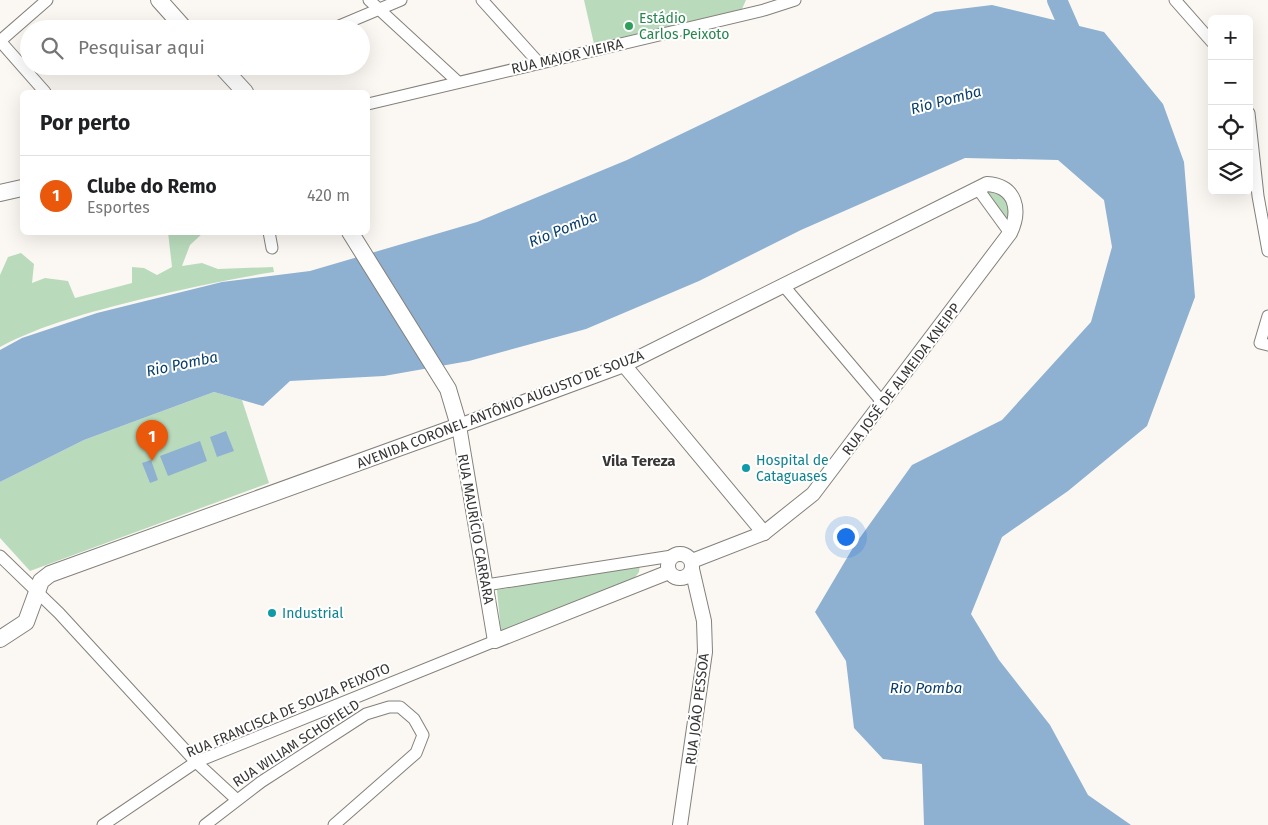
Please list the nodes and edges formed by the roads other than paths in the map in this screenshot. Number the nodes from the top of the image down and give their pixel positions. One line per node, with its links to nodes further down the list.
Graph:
1 (47, 0): 10 (street)
2 (159, 0): 11 (main road)
3 (369, 0): 9 (street)
4 (401, 0): 9 (street)
5 (482, 0): 16 (street)
6 (795, 0): 8 (street, RUA MAJOR VIEIRA)
7 (1175, 0): 14 (street)
8 (764, 5): 16 (street, RUA MAJOR VIEIRA)
9 (379, 9): 12 (street); 20 (street)
10 (24, 20)
11 (178, 20)
12 (353, 20)
13 (20, 24): 15 (street)
14 (1208, 37)
15 (0, 41): 17 (street)
16 (538, 62): 20 (street, RUA MAJOR VIEIRA)
17 (20, 64)
18 (30, 75): 21 (street)
19 (234, 75): 22 (main road)
20 (458, 82): 23 (street, RUA MAJOR VIEIRA)
21 (43, 90)
22 (244, 90)
23 (370, 104)
24 (1253, 150): 33 (street)
25 (20, 189): 27 (main road)
26 (978, 189): 28 (street, AVENIDA CORONEL ANTÔNIO AUGUSTO DE SOUZA); 29 (street); 34 (street, AVENIDA CORONEL ANTÔNIO AUGUSTO DE SOUZA)
27 (0, 194)
28 (1010, 194): 29 (street, RUA JOSÉ DE ALMEIDA KNEIPP)
29 (1010, 233): 38 (street, RUA JOSÉ DE ALMEIDA KNEIPP)
30 (270, 235): 32 (street)
31 (355, 239): 39 (main road, RUA MAURÍCIO CARRARA)
32 (272, 248)
33 (1268, 251)
34 (783, 285): 37 (street, AVENIDA CORONEL ANTÔNIO AUGUSTO DE SOUZA); 38 (street)
35 (1268, 316): 36 (street)
36 (1268, 345)
37 (624, 365): 39 (street, AVENIDA CORONEL ANTÔNIO AUGUSTO DE SOUZA); 40 (street)
38 (883, 403): 40 (street, RUA JOSÉ DE ALMEIDA KNEIPP)
39 (459, 426): 45 (street, RUA MAURÍCIO CARRARA); 46 (main road, AVENIDA CORONEL ANTÔNIO AUGUSTO DE SOUZA)
40 (764, 533): 43 (street, RUA JOSÉ DE ALMEIDA KNEIPP)
41 (0, 556): 46 (street)
42 (672, 556): 43 (street); 44 (street); 45 (street)
43 (692, 565): 44 (street); 47 (street, RUA JOÃO PESSOA)
44 (674, 575): 47 (street); 49 (street)
45 (486, 585): 49 (street, RUA MAURÍCIO CARRARA)
46 (36, 593): 48 (main road, AVENIDA CORONEL ANTÔNIO AUGUSTO DE SOUZA); 50 (street)
47 (698, 594): 55 (street, RUA JOÃO PESSOA)
48 (0, 639)
49 (495, 641): 50 (street, RUA FRANCISCA DE SOUZA PEIXOTO)
50 (196, 762): 51 (street); 52 (street, RUA FRANCISCA DE SOUZA PEIXOTO)
51 (236, 799): 53 (street, RUA WILIAM SCHOFIELD); 54 (street, RUA WILIAM SCHOFIELD)
52 (103, 825)
53 (205, 825)
54 (334, 825)
55 (680, 825)

